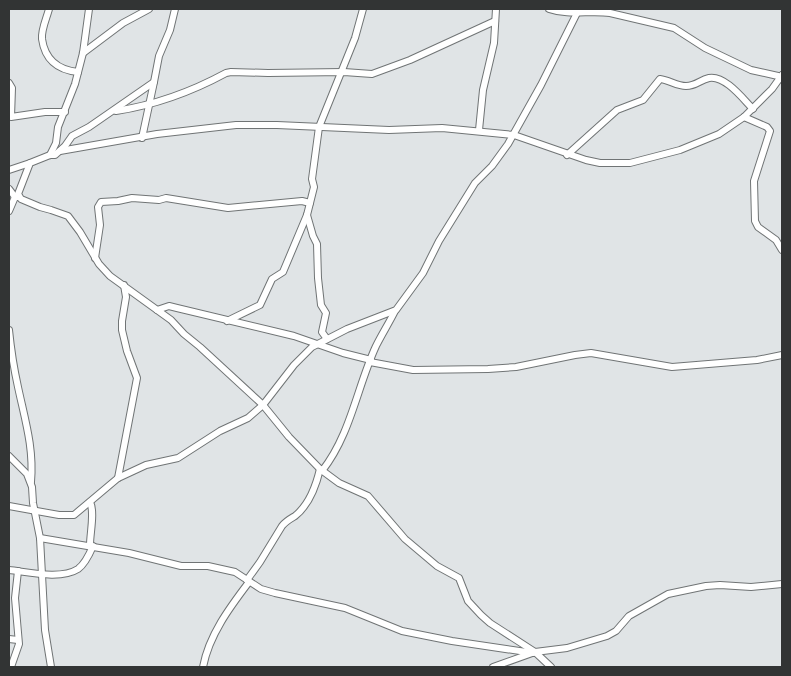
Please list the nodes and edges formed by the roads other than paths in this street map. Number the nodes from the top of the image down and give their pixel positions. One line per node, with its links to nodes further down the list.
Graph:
1 (49, 9): 11 (street)
2 (89, 9): 10 (street)
3 (149, 9): 10 (street)
4 (176, 9): 14 (street)
5 (363, 9): 12 (street)
6 (496, 9): 9 (street)
7 (549, 9): 8 (street)
8 (578, 11): 13 (street); 23 (street)
9 (495, 21): 12 (street); 22 (street)
10 (83, 53): 11 (street)
11 (78, 72): 18 (street)
12 (340, 72): 16 (street); 21 (street)
13 (781, 76): 17 (street)
14 (154, 82): 16 (street); 19 (street)
15 (9, 83): 18 (street)
16 (150, 104): 19 (street); 24 (street)
17 (753, 109): 20 (street); 27 (street)
18 (65, 112): 26 (street)
19 (113, 112): 25 (street)
20 (744, 117): 27 (street); 35 (street)
21 (319, 128): 22 (street); 24 (street); 32 (street)
22 (479, 130): 23 (street)
23 (514, 135): 27 (street); 39 (street)
24 (142, 138): 25 (street)
25 (60, 151): 26 (street)
26 (50, 155): 28 (street)
27 (567, 155)
28 (30, 163): 29 (street); 31 (street)
29 (9, 170)
30 (9, 189): 31 (street)
31 (17, 197): 33 (street); 36 (street)
32 (310, 202): 34 (street); 36 (street)
33 (9, 211)
34 (307, 215): 40 (street); 42 (street)
35 (782, 250)
36 (95, 258): 37 (street)
37 (124, 285): 38 (street); 49 (street)
38 (157, 310): 40 (street); 46 (street)
39 (396, 310): 42 (street); 45 (street)
40 (227, 320): 43 (street)
41 (9, 330): 50 (street)
42 (326, 339): 43 (street)
43 (319, 343): 45 (street); 46 (street)
44 (782, 355): 45 (street)
45 (370, 361): 48 (street)
46 (264, 405): 48 (street); 49 (street)
47 (9, 456): 50 (street)
48 (321, 470): 59 (street); 63 (street)
49 (118, 478): 51 (street)
50 (31, 484): 53 (street)
51 (90, 502): 53 (street); 55 (street)
52 (9, 506): 53 (street)
53 (34, 511): 54 (street)
54 (40, 538): 55 (street); 58 (street)
55 (92, 546): 58 (street); 59 (street)
56 (9, 570): 57 (street)
57 (18, 571): 58 (street); 62 (street)
58 (42, 574): 65 (street)
59 (248, 581): 63 (street); 66 (street)
60 (782, 584): 63 (street)
61 (9, 639): 62 (street)
62 (18, 640): 64 (street)
63 (534, 653): 67 (street); 68 (street)
64 (10, 667)
65 (51, 667)
66 (202, 667)
67 (493, 667)
68 (551, 667)

